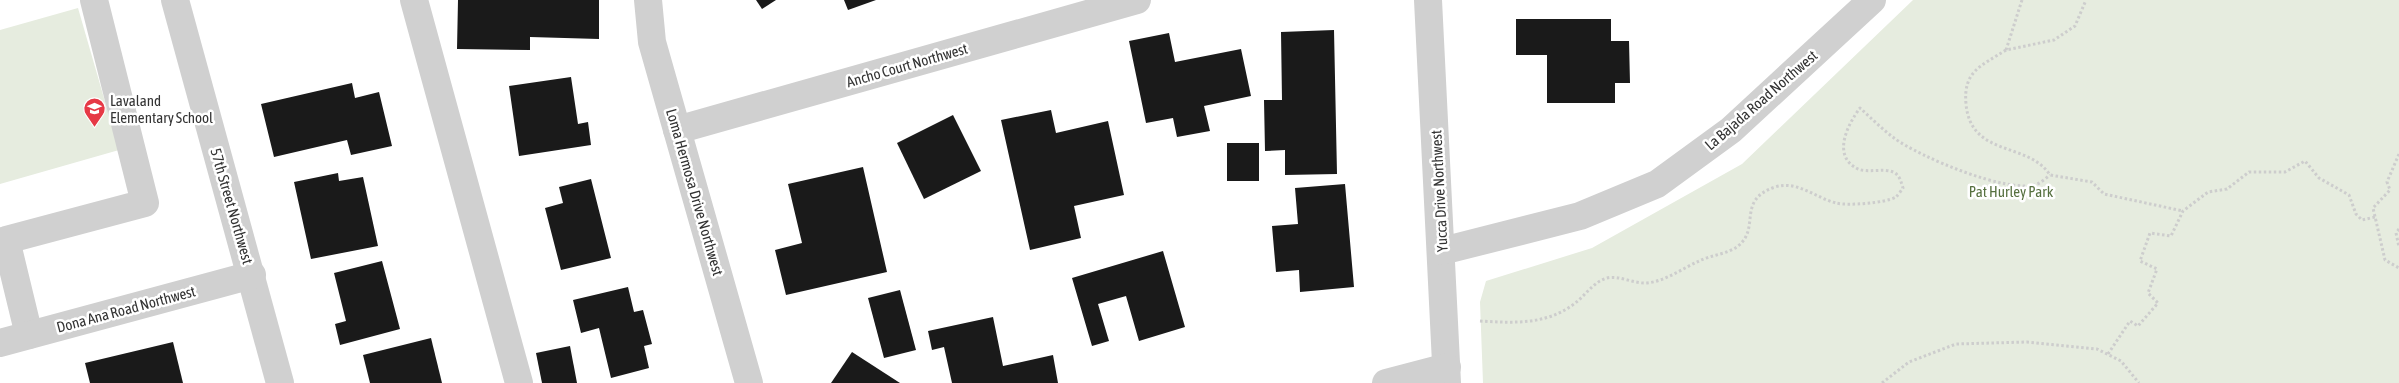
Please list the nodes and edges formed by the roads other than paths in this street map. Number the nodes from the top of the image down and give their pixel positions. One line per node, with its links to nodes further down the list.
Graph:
1 (94, 0): 11 (street)
2 (175, 0): 10 (street, 57th Street Northwest)
3 (414, 0): 15 (street)
4 (648, 0): 8 (street, Loma Hermosa Drive Northwest)
5 (1136, 0): 8 (street, Ancho Court Northwest)
6 (1428, 0): 9 (street, Yucca Drive Northwest)
7 (1872, 0): 9 (street, La Bajada Road Northwest)
8 (677, 130): 16 (street, Loma Hermosa Drive Northwest)
9 (1442, 251): 13 (street, Yucca Drive Northwest)
10 (252, 275): 11 (street, Dona Ana Road Northwest); 14 (street, 57th Street Northwest)
11 (29, 335): 12 (street, Dona Ana Road Northwest)
12 (0, 343)
13 (1447, 375): 17 (street)
14 (280, 383)
15 (519, 383)
16 (749, 383)
17 (1386, 383)

